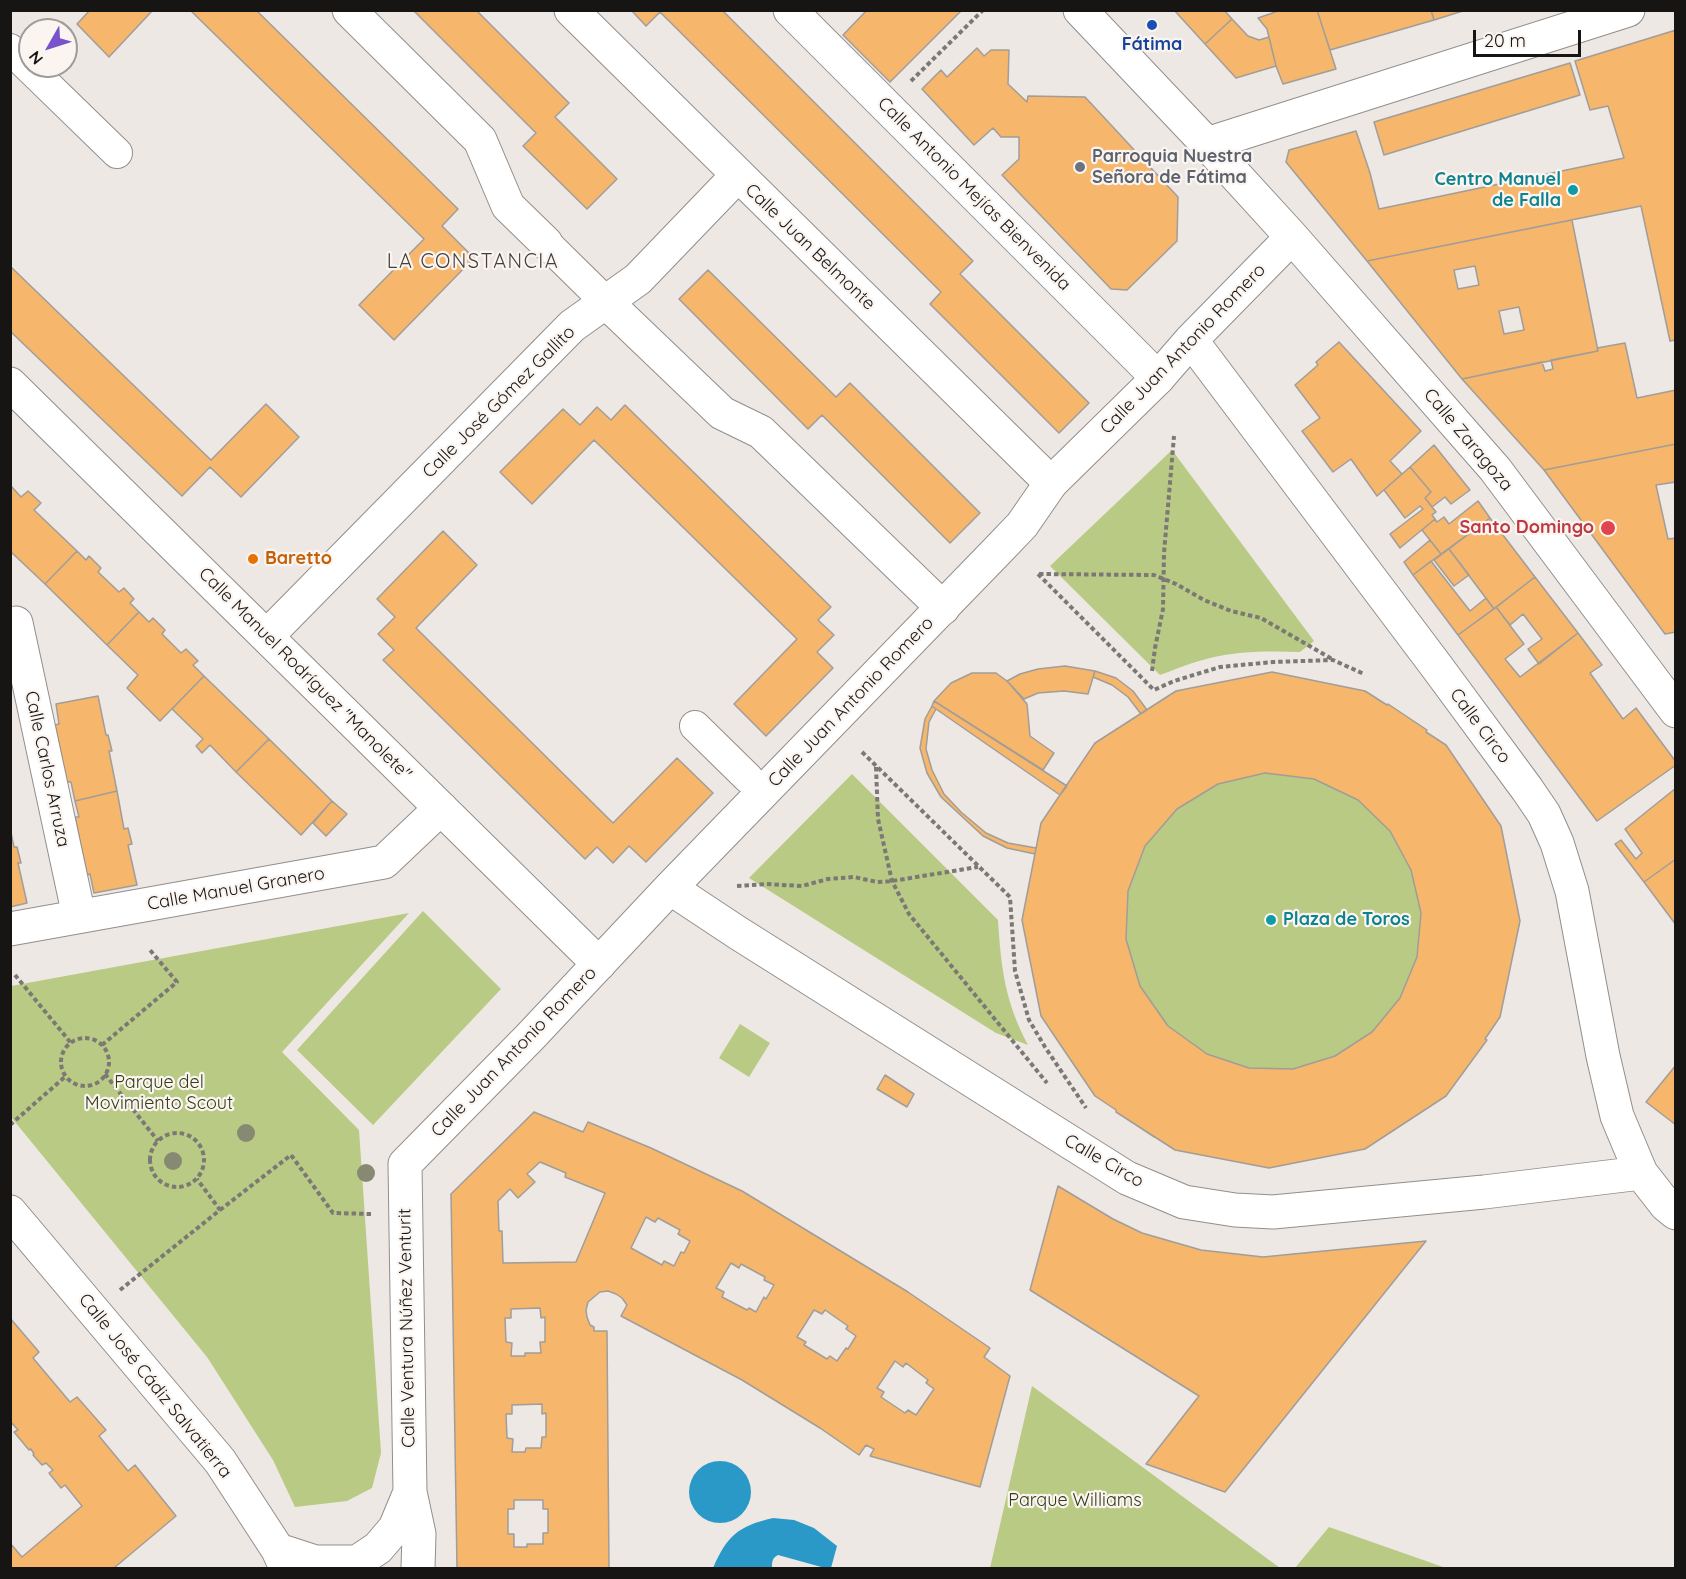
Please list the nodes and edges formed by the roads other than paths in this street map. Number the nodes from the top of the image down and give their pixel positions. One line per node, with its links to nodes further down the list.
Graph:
1 (350, 10): 11 (street)
2 (571, 10): 9 (street, Calle Juan Belmonte)
3 (790, 10): 14 (street, Calle Antonio Mejías Bienvenida)
4 (1628, 10): 7 (street)
5 (1083, 12): 7 (street, Calle Zaragoza)
6 (10, 49): 8 (street)
7 (1207, 144): 10 (street, Calle Zaragoza)
8 (117, 153)
9 (737, 176): 12 (street, Calle José Gómez Gallito); 16 (street, Calle Juan Belmonte)
10 (1292, 237): 13 (street, Calle Juan Antonio Romero); 20 (street, Calle Zaragoza)
11 (546, 243): 12 (street)
12 (606, 302): 17 (street); 19 (street, Calle José Gómez Gallito)
13 (1191, 340): 14 (street, Calle Juan Antonio Romero); 29 (street, Calle Circo)
14 (1158, 378): 16 (street, Calle Juan Antonio Romero)
15 (10, 384): 19 (street, Calle Manuel Rodríguez "Manolete")
16 (1051, 483): 17 (street, Calle Juan Antonio Romero)
17 (943, 608): 24 (street, Calle Juan Antonio Romero)
18 (16, 622): 25 (street, Calle Carlos Arruza)
19 (267, 636): 23 (street, Calle Manuel Rodríguez "Manolete")
20 (1676, 711)
21 (695, 726): 22 (street)
22 (748, 778)
23 (441, 808): 25 (street, Calle Manuel Granero); 27 (street, Calle Manuel Rodríguez "Manolete")
24 (670, 888): 27 (street, Calle Juan Antonio Romero); 29 (street, Calle Circo)
25 (79, 916): 26 (street, Calle Manuel Granero)
26 (10, 929)
27 (599, 964): 28 (street, Calle Juan Antonio Romero)
28 (405, 1164): 32 (street, Calle Ventura Núñez Venturit)
29 (1641, 1173): 31 (street, Calle Circo)
30 (10, 1212): 33 (street, Calle José Cádiz Salvatierra)
31 (1676, 1213)
32 (410, 1492): 34 (street, Calle Ventura Núñez Venturit); 35 (street, Calle Ventura Núñez Venturit)
33 (282, 1559): 34 (street, Calle Ventura Núñez Venturit)
34 (354, 1565)
35 (418, 1569)

